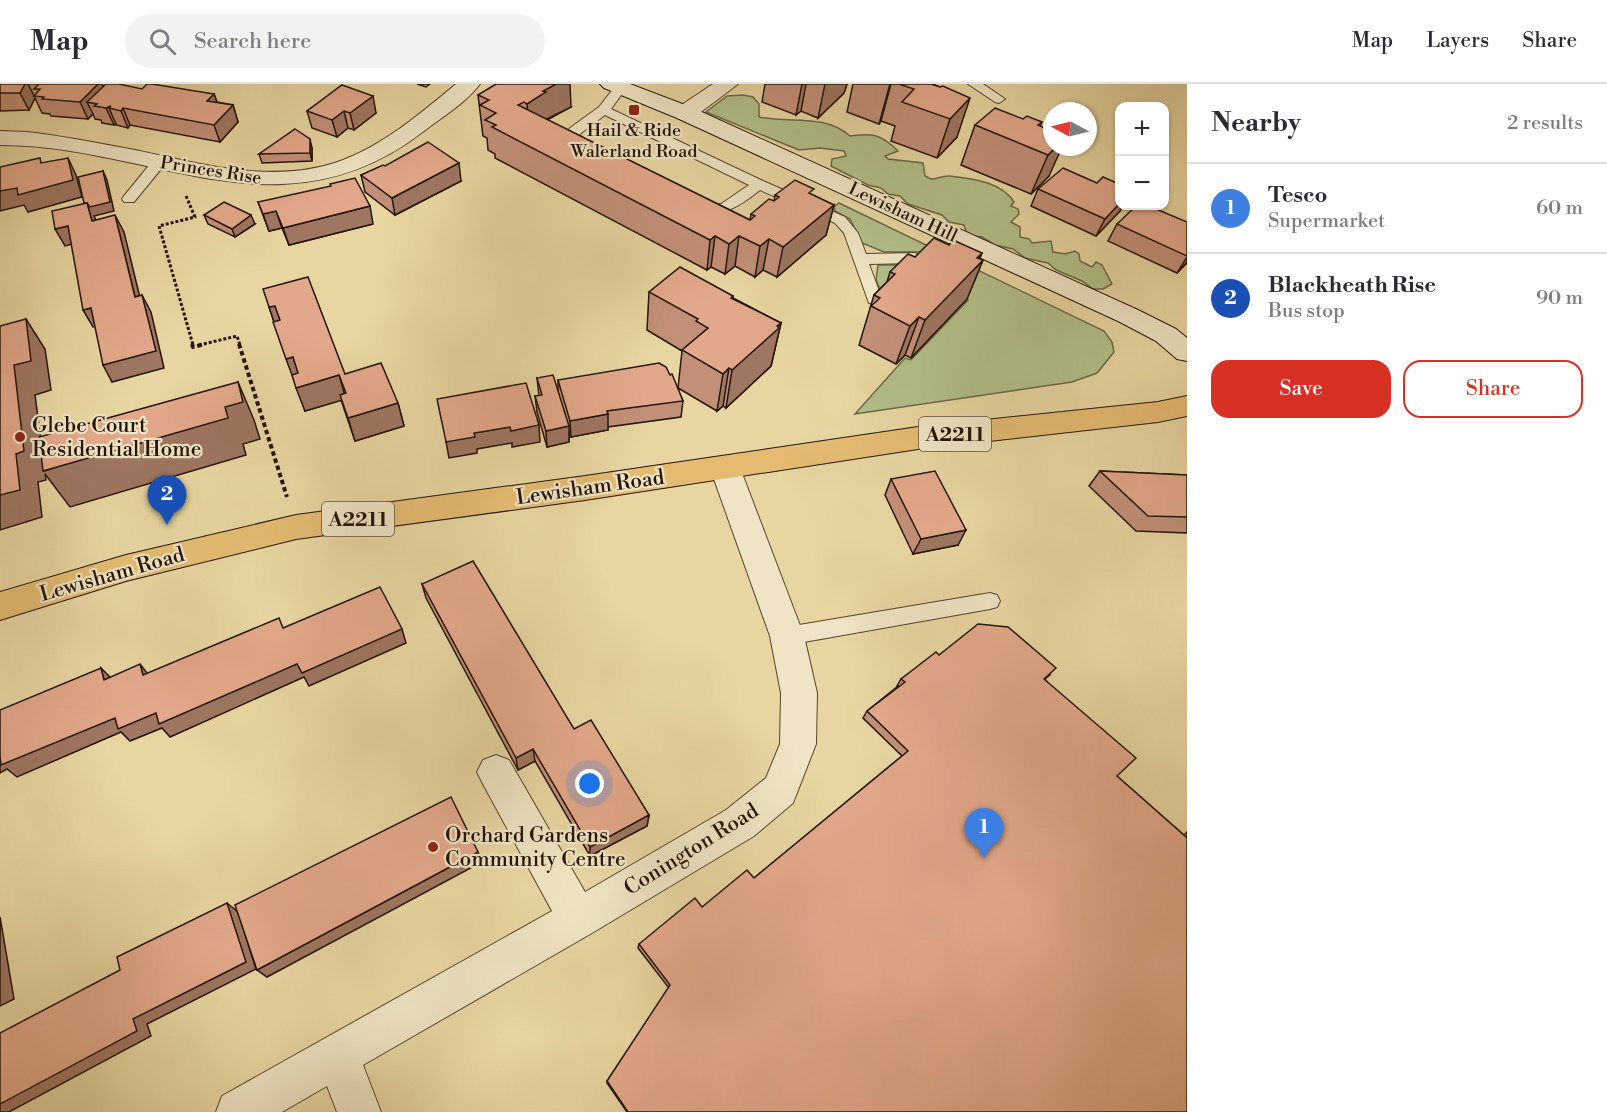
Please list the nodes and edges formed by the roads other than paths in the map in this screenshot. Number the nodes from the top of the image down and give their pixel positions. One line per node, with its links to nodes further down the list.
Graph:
1 (469, 84): 10 (street, Princes Rise)
2 (727, 84): 7 (street)
3 (974, 84): 5 (lane)
4 (616, 86): 6 (lane); 7 (street, Lewisham Hill)
5 (999, 99)
6 (604, 110): 9 (lane); 11 (lane)
7 (685, 113): 17 (street, Lewisham Hill)
8 (0, 138): 10 (street, Princes Rise)
9 (598, 158)
10 (160, 161): 12 (lane)
11 (758, 184): 13 (lane); 15 (lane)
12 (129, 199)
13 (687, 203)
14 (915, 258): 15 (lane)
15 (860, 259): 16 (lane)
16 (874, 299)
17 (1187, 352)
18 (1187, 406): 19 (main road, Lewisham Road / A2211)
19 (725, 468): 21 (main road, Lewisham Road / A2211); 22 (street, Conington Road)
20 (990, 601): 22 (lane)
21 (0, 606)
22 (787, 636): 24 (street, Conington Road)
23 (496, 772): 24 (street)
24 (578, 919): 25 (street, Conington Road)
25 (338, 1056): 26 (street, Conington Road); 27 (street)
26 (238, 1112)
27 (359, 1112)

